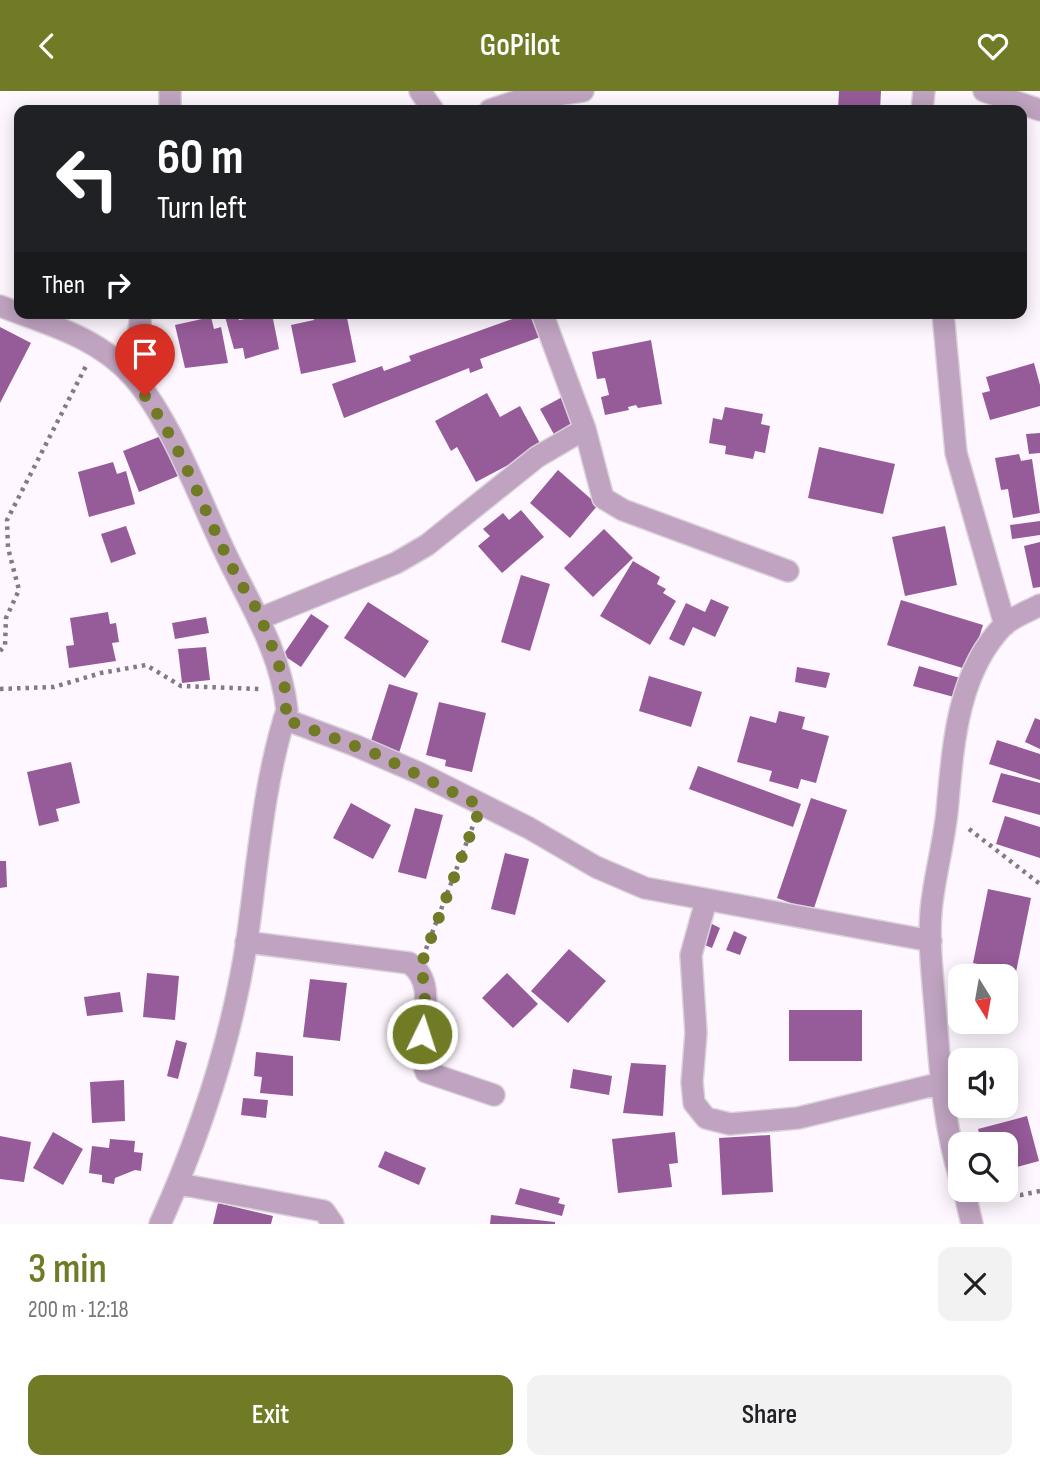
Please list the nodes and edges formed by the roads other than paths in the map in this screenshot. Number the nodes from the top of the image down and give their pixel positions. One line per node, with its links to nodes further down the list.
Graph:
1 (583, 91): 3 (street)
2 (984, 91): 4 (street)
3 (505, 105)
4 (1025, 105)
5 (32, 319): 9 (street)
6 (140, 319): 9 (street)
7 (544, 319): 10 (street)
8 (944, 319): 14 (street)
9 (134, 378): 13 (street)
10 (585, 429): 11 (street); 13 (street)
11 (788, 571)
12 (1040, 605): 14 (street)
13 (261, 618): 15 (street)
14 (1005, 625): 17 (street)
15 (284, 719): 16 (street); 18 (street)
16 (706, 901): 17 (street); 19 (street)
17 (931, 941): 19 (street)
18 (246, 942): 20 (street); 22 (street)
19 (942, 1083): 21 (street)
20 (494, 1095)
21 (948, 1132)
22 (179, 1184): 24 (street); 25 (street)
23 (966, 1202): 26 (street)
24 (160, 1224)
25 (333, 1224)
26 (972, 1224)

